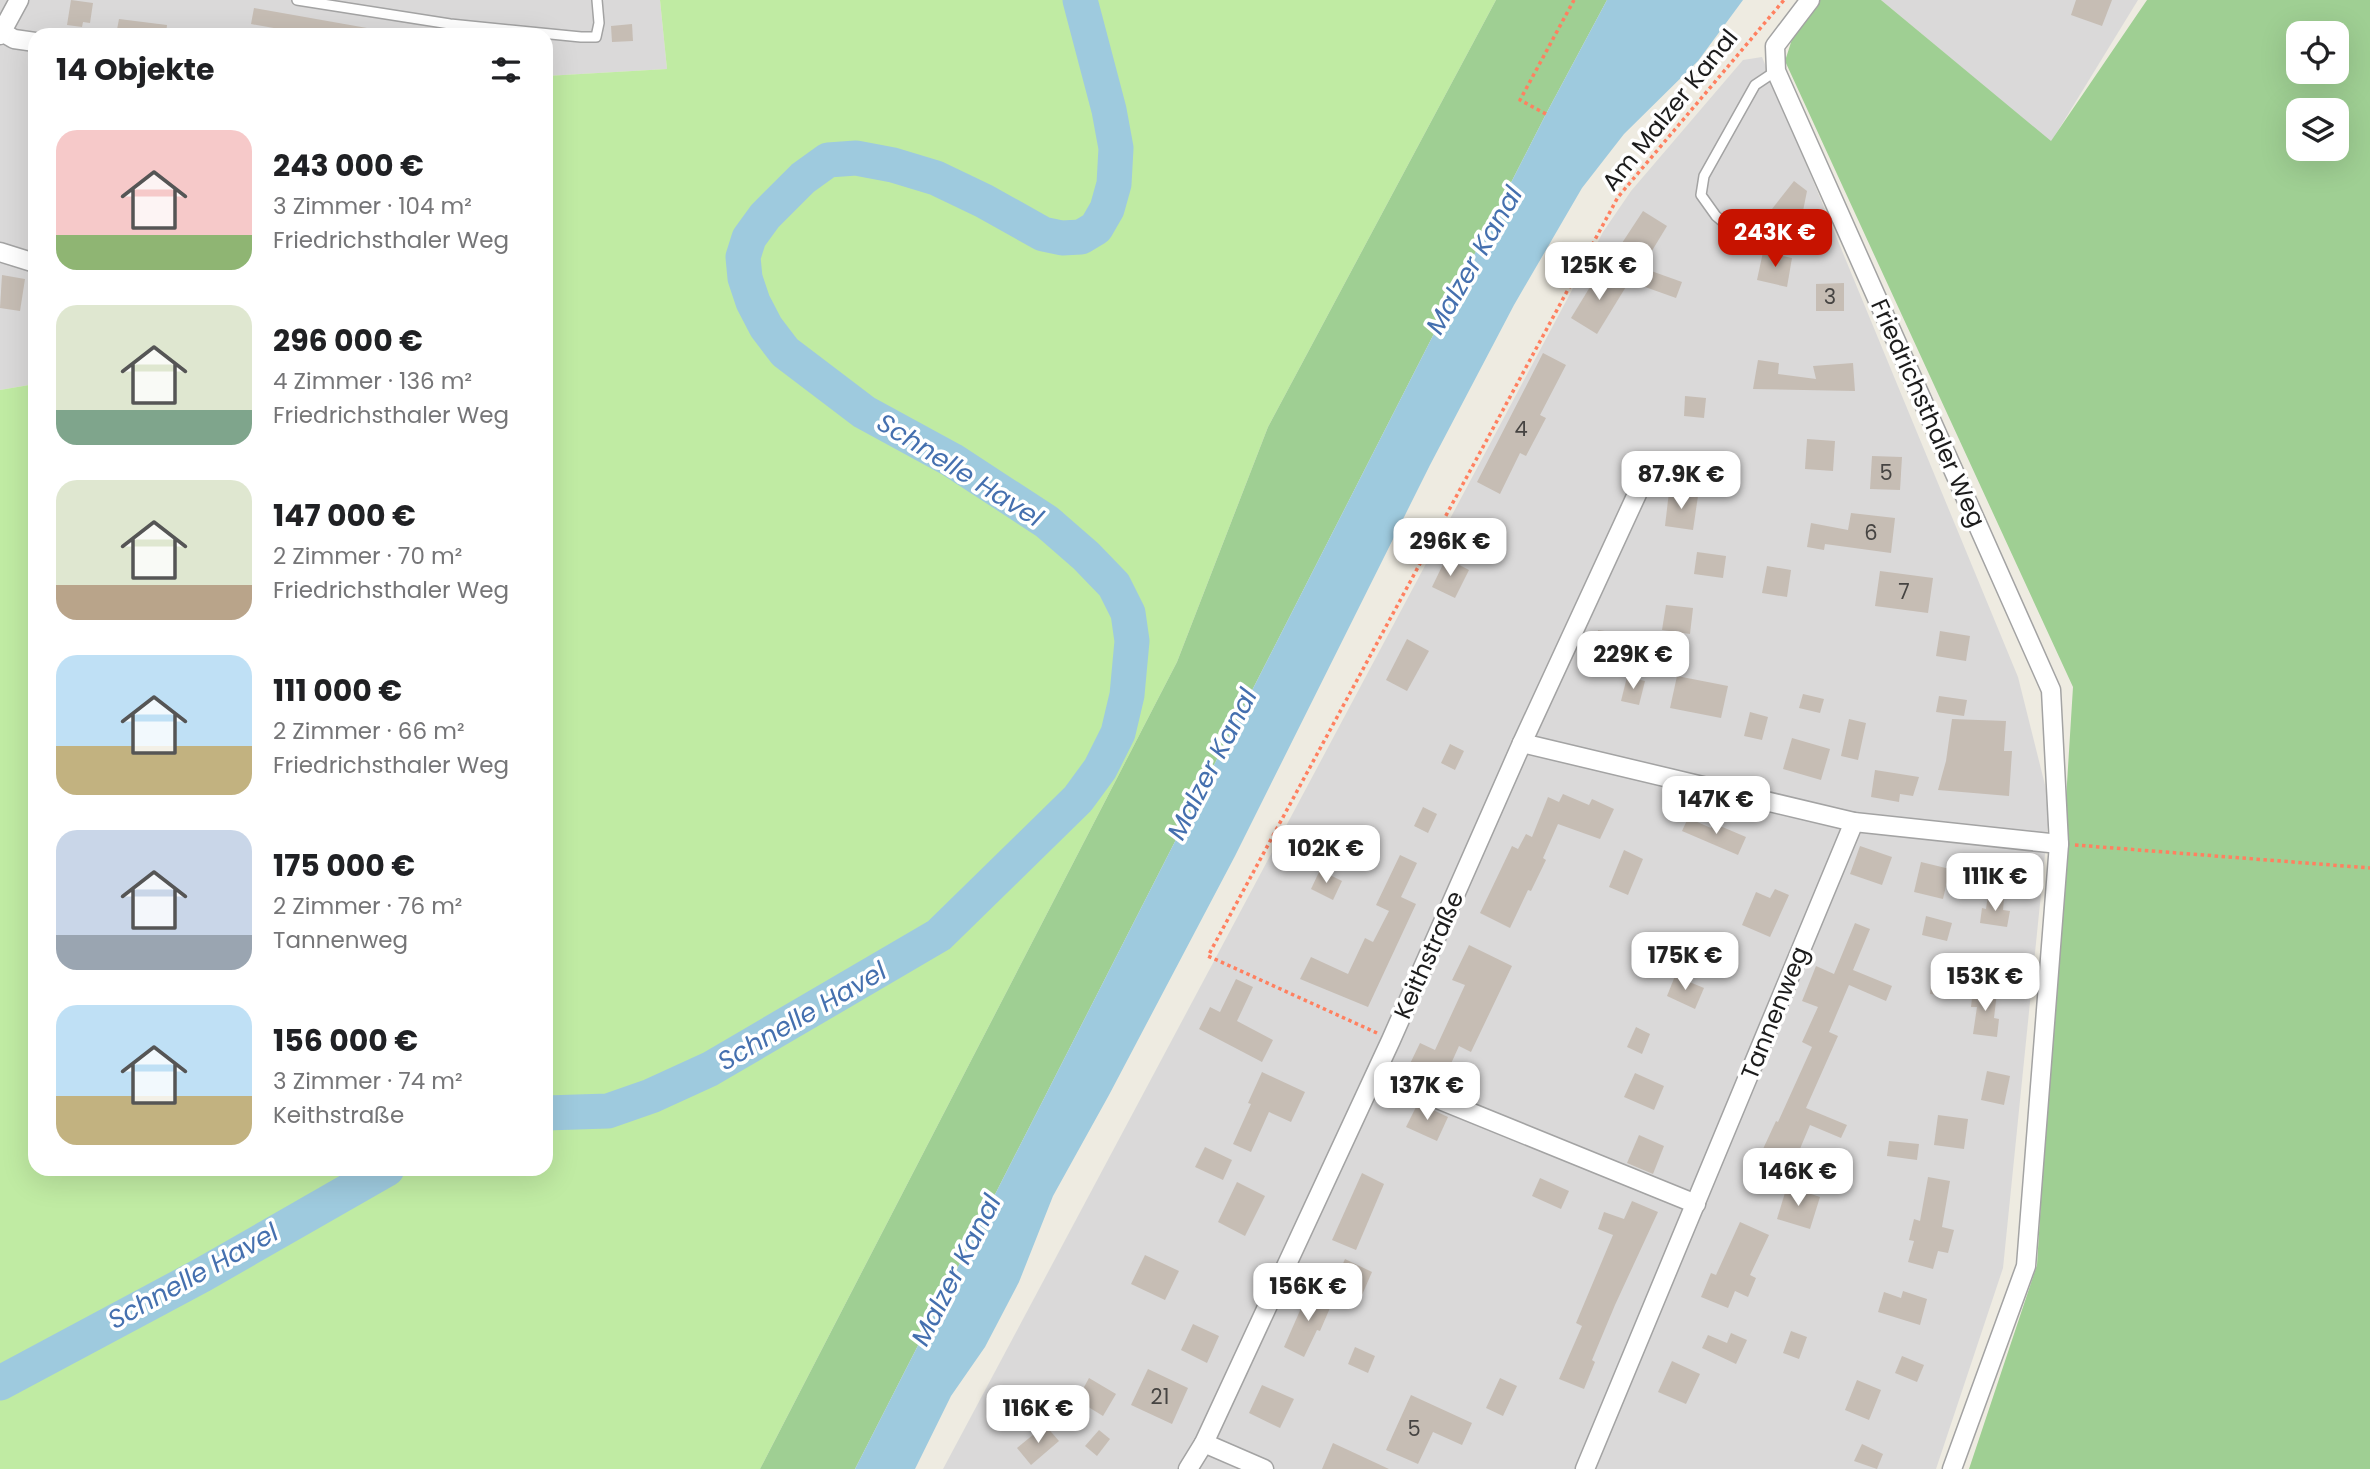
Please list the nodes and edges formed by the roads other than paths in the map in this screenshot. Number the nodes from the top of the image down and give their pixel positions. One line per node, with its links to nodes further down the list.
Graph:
1 (19, 0): 6 (street)
2 (297, 0): 5 (lane)
3 (597, 0): 7 (lane)
4 (1810, 0): 9 (street)
5 (490, 28)
6 (1, 34): 8 (street)
7 (553, 34)
8 (28, 41)
9 (1776, 71): 10 (lane); 16 (street, Friedrichsthaler Weg)
10 (1729, 227)
11 (0, 252): 12 (street)
12 (28, 261)
13 (1637, 494): 14 (street)
14 (1522, 743): 15 (street); 17 (street, Keithstraße)
15 (1854, 822): 16 (street); 18 (street, Tannenweg)
16 (2059, 844): 23 (street, Friedrichsthaler Weg)
17 (1376, 1074): 18 (street); 19 (street, Keithstraße)
18 (1696, 1204): 22 (street, Tannenweg)
19 (1204, 1443): 20 (street, Keithstraße); 21 (street)
20 (1188, 1469)
21 (1264, 1469)
22 (1586, 1469)
23 (1952, 1469)

